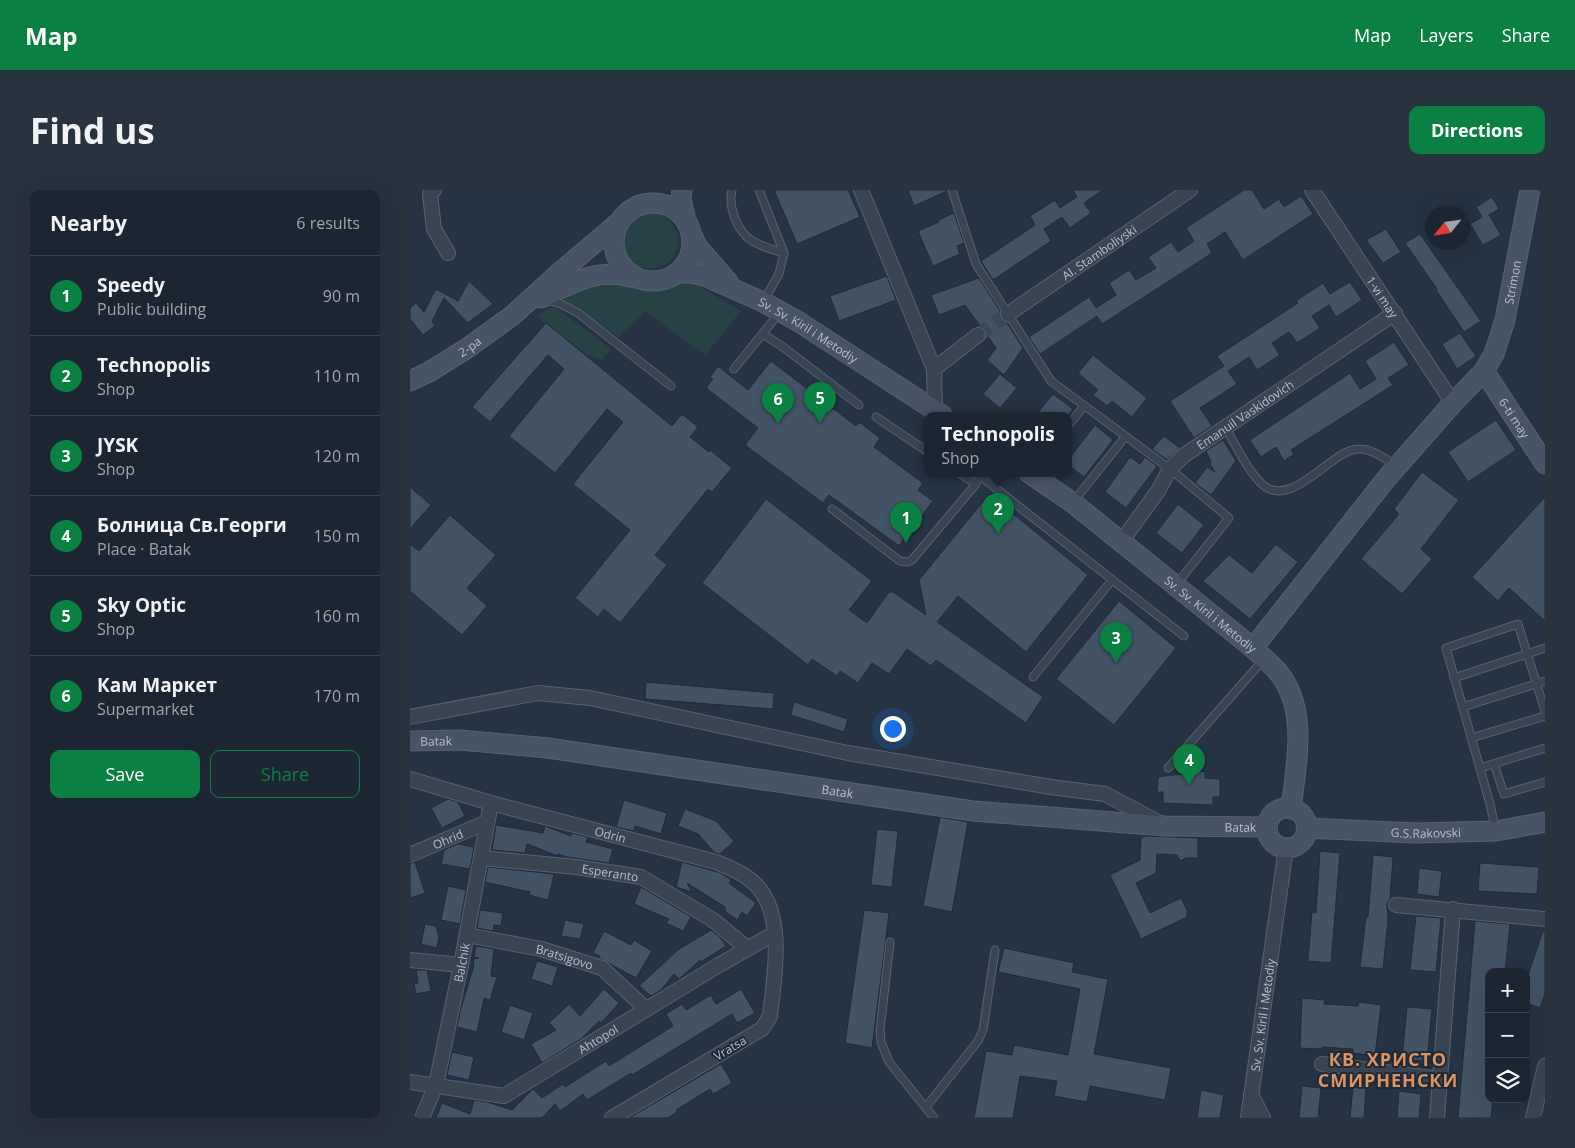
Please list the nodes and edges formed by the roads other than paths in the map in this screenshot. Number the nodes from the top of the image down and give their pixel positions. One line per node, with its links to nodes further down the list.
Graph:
1 (434, 190): 13 (street)
2 (682, 190): 12 (main road, Sv. Sv. Kiril i Metodiy)
3 (732, 190): 14 (lane)
4 (759, 190): 14 (lane)
5 (861, 190): 25 (street)
6 (952, 190): 22 (lane)
7 (1190, 190): 22 (street, Al. Stamboliyski)
8 (1312, 190): 21 (street, 1-vi may)
9 (1530, 190): 27 (main road, Strimon)
10 (646, 197): 11 (main road); 12 (main road)
11 (618, 222): 16 (main road); 19 (main road, 2-ра)
12 (688, 226): 15 (main road); 17 (main road, Sv. Sv. Kiril i Metodiy)
13 (448, 254)
14 (784, 254): 18 (lane)
15 (676, 273): 16 (main road); 17 (main road)
16 (637, 278): 19 (main road, 2-ра)
17 (733, 287): 18 (main road, Sv. Sv. Kiril i Metodiy)
18 (763, 302): 20 (main road, Sv. Sv. Kiril i Metodiy)
19 (524, 306): 28 (main road, 2-ра); 29 (lane)
20 (780, 311): 23 (lane); 33 (main road, Sv. Sv. Kiril i Metodiy)
21 (1394, 313): 30 (street, 1-vi may); 37 (street, Emanuil Vaskidovich)
22 (1008, 314): 32 (lane)
23 (763, 334): 26 (lane); 31 (lane)
24 (978, 334): 25 (street)
25 (934, 368): 34 (street)
26 (734, 369)
27 (1484, 371): 30 (main road); 40 (main road, 6-ti may)
28 (410, 380)
29 (671, 386)
30 (1453, 403): 41 (main road)
31 (859, 405)
32 (1084, 406): 36 (lane); 38 (lane)
33 (936, 412)
34 (938, 412)
35 (876, 417): 39 (lane)
36 (1072, 421)
37 (1225, 427): 41 (lane); 42 (street, Emanuil Vaskidovich)
38 (1125, 437): 42 (lane); 48 (lane)
39 (924, 449)
40 (1545, 464)
41 (1397, 466): 55 (main road)
42 (1170, 470): 50 (street, Emanuil Vaskidovich); 52 (lane)
43 (965, 477): 47 (lane)
44 (979, 477): 47 (lane)
45 (984, 477): 51 (lane)
46 (1035, 477): 48 (main road, Sv. Sv. Kiril i Metodiy)
47 (976, 484): 49 (lane)
48 (1073, 503): 50 (main road, Sv. Sv. Kiril i Metodiy)
49 (832, 509)
50 (1121, 542): 52 (main road, Sv. Sv. Kiril i Metodiy)
51 (1112, 580): 53 (lane); 57 (lane)
52 (1174, 586): 55 (main road, Sv. Sv. Kiril i Metodiy)
53 (1184, 636)
54 (1545, 648): 56 (lane)
55 (1258, 654): 69 (lane); 74 (main road, Sv. Sv. Kiril i Metodiy)
56 (1527, 655): 58 (lane); 58 (lane); 60 (lane)
57 (1033, 677)
58 (1454, 678): 61 (lane)
59 (1545, 681): 60 (lane)
60 (1536, 684): 61 (lane); 62 (lane)
61 (1463, 707): 65 (lane)
62 (1545, 711)
63 (1545, 716): 65 (lane)
64 (410, 717): 77 (street)
65 (1471, 738): 70 (lane)
66 (410, 741): 77 (main road, Batak)
67 (1545, 748): 68 (lane)
68 (1494, 764): 70 (lane); 72 (lane)
69 (1168, 768)
70 (1480, 768): 80 (lane)
71 (410, 779): 73 (street, Odrin)
72 (1545, 782)
73 (491, 803): 75 (street, Balchik); 87 (street, Odrin)
74 (1290, 809): 78 (main road); 79 (main road)
75 (487, 822): 82 (street, Ohrid); 83 (street, Balchik)
76 (1545, 822): 80 (main road, G.S.Rakovski)
77 (1165, 826): 78 (main road, Batak)
78 (1267, 827): 81 (main road)
79 (1306, 828): 80 (main road, G.S.Rakovski); 81 (main road)
80 (1496, 831)
81 (1286, 848): 100 (street, Sv. Sv. Kiril i Metodiy)
82 (410, 855)
83 (481, 858): 88 (street, Balchik); 90 (street, Esperanto)
84 (1396, 905): 85 (street)
85 (1453, 909): 86 (street); 97 (street)
86 (1545, 919)
87 (775, 933): 90 (street, Ahtopol); 104 (street, Vratsa)
88 (467, 935): 93 (street, Balchik); 94 (street, Bratsigovo)
89 (890, 942): 101 (lane)
90 (748, 949): 94 (street, Ahtopol)
91 (995, 950): 101 (lane)
92 (410, 960): 93 (street)
93 (461, 965): 99 (street, Balchik)
94 (646, 1009): 99 (street, Ahtopol)
95 (1322, 1064): 97 (street)
96 (1545, 1066): 108 (street)
97 (1440, 1080): 107 (street)
98 (410, 1082): 99 (street, Ahtopol)
99 (436, 1085): 103 (street, Balchik)
100 (1251, 1094): 102 (street, Sv. Sv. Kiril i Metodiy); 106 (street)
101 (926, 1107): 105 (lane)
102 (1249, 1116)
103 (422, 1118)
104 (612, 1118)
105 (934, 1118)
106 (1263, 1118)
107 (1437, 1118)
108 (1533, 1118)

